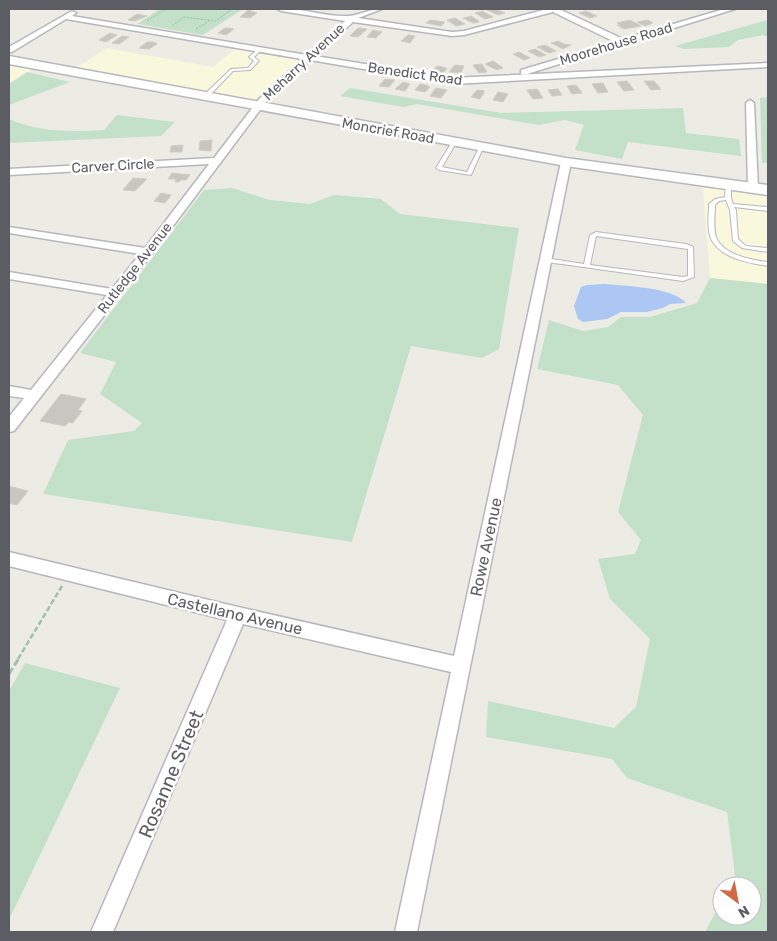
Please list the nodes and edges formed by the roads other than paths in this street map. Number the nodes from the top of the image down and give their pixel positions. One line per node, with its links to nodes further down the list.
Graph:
1 (79, 9): 6 (street)
2 (281, 9): 7 (street)
3 (378, 9): 7 (street, Meharry Avenue)
4 (554, 9): 7 (street); 8 (street)
5 (732, 9): 8 (street, Moorehouse Road)
6 (65, 17): 9 (street); 10 (street, Benedict Road)
7 (350, 19): 11 (street, Meharry Avenue)
8 (622, 42): 14 (street, Moorehouse Road)
9 (9, 50)
10 (259, 50): 11 (street, Benedict Road); 15 (lane)
11 (308, 58): 14 (street, Benedict Road); 17 (street, Meharry Avenue)
12 (9, 60): 15 (main road, Moncrief Road)
13 (768, 65): 14 (street, Benedict Road)
14 (501, 79)
15 (205, 97): 17 (main road, Moncrief Road)
16 (750, 103): 23 (street)
17 (259, 107): 18 (main road, Moncrief Road); 20 (street, Rutledge Avenue)
18 (454, 143): 19 (main road, Moncrief Road); 19 (lane)
19 (481, 148): 21 (main road, Moncrief Road)
20 (218, 160): 22 (street, Carver Circle); 28 (street, Rutledge Avenue)
21 (566, 162): 24 (main road, Moncrief Road); 29 (street, Rowe Avenue)
22 (9, 172)
23 (761, 189): 24 (main road, Moncrief Road)
24 (729, 196): 25 (lane); 27 (lane); 30 (lane)
25 (768, 209)
26 (9, 230): 28 (street)
27 (768, 250)
28 (148, 252): 33 (street, Rutledge Avenue)
29 (545, 260): 31 (lane); 39 (street, Rowe Avenue)
30 (768, 264)
31 (588, 266): 31 (lane)
32 (9, 275): 33 (street)
33 (115, 293): 35 (street, Rutledge Avenue)
34 (9, 391): 35 (street)
35 (33, 396): 36 (street, Rutledge Avenue)
36 (9, 426)
37 (9, 559): 38 (street, Castellano Avenue)
38 (238, 616): 39 (street, Castellano Avenue); 40 (street, Rosanne Street)
39 (461, 666): 41 (street, Rowe Avenue)
40 (102, 932)
41 (406, 932)

